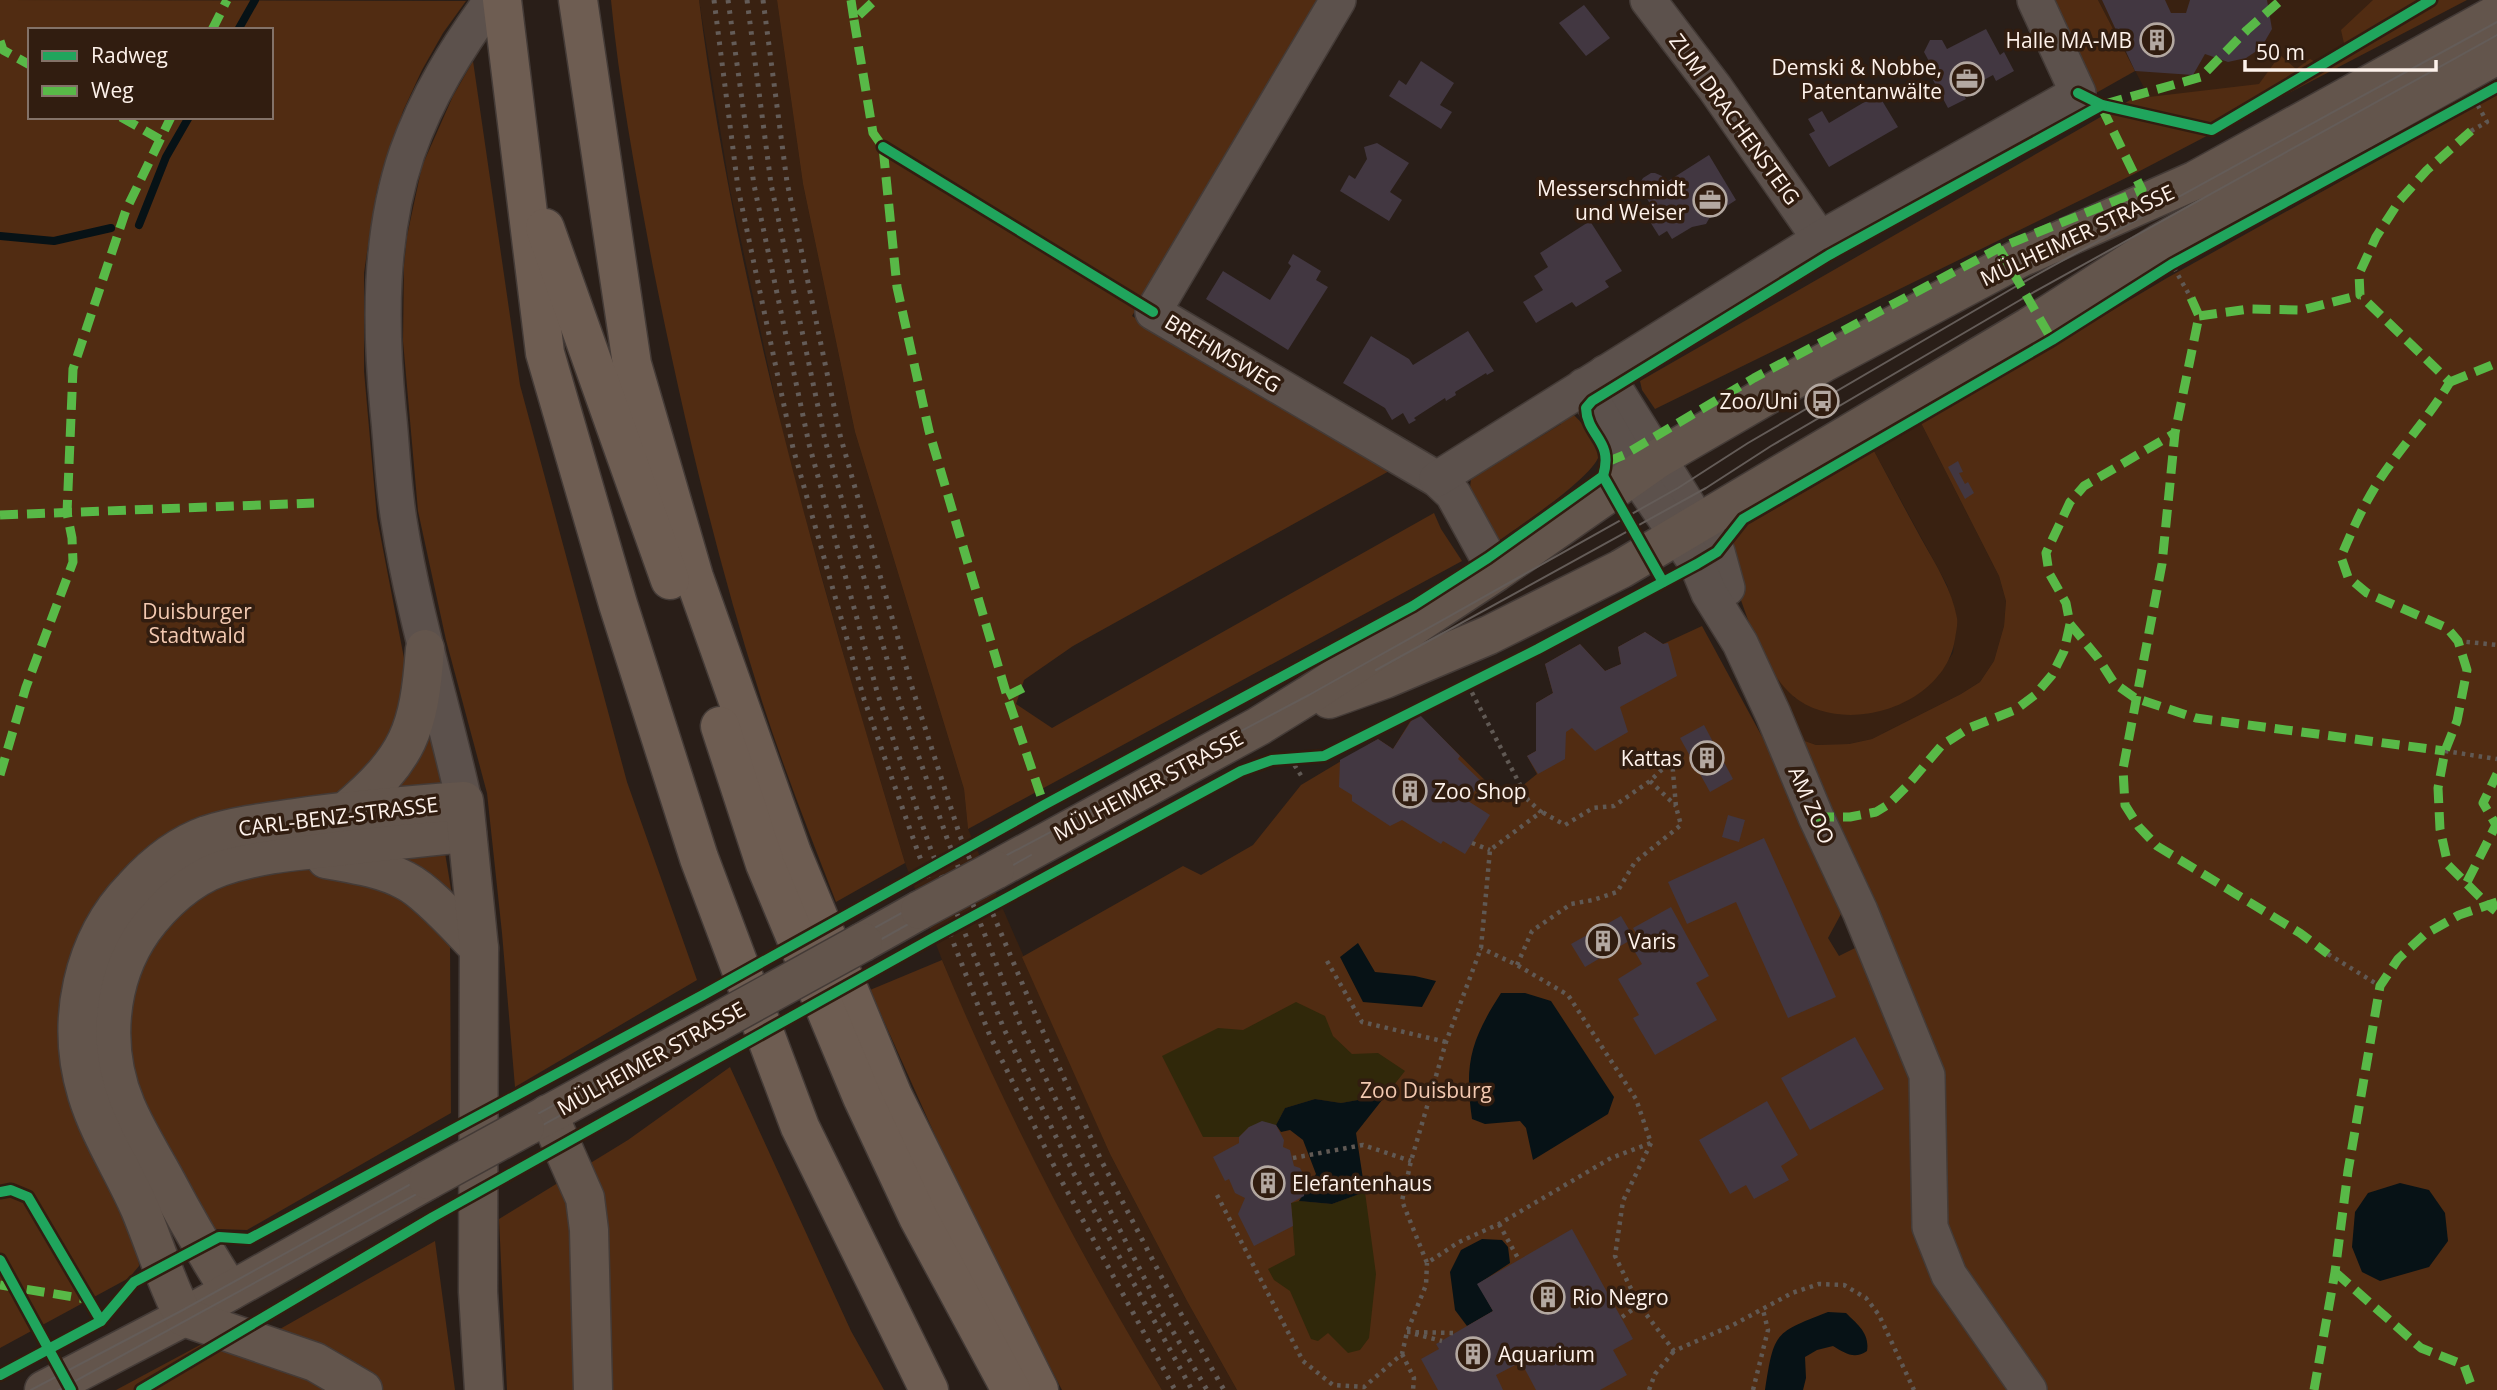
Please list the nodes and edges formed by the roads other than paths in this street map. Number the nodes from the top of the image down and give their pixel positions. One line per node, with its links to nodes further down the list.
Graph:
1 (492, 0): 16 (street, CARL-BENZ-STRASSE)
2 (502, 0): 9 (highway)
3 (578, 0): 31 (highway)
4 (1338, 0): 13 (street, BREHMSWEG)
5 (1648, 0): 10 (street, ZUM DRACHENSTEIG)
6 (2035, 0): 10 (street)
7 (2497, 14): 12 (main road, MÜLHEIMER STRASSE)
8 (2497, 55): 14 (main road, MÜLHEIMER STRASSE)
9 (522, 166): 29 (highway); 30 (highway)
10 (1820, 239): 11 (street)
11 (1594, 379): 12 (street); 13 (street)
12 (1647, 466): 14 (street); 15 (main road, MÜLHEIMER STRASSE)
13 (1437, 479): 15 (street, BREHMSWEG)
14 (1689, 530): 17 (main road, MÜLHEIMER STRASSE); 32 (street, AM ZOO)
15 (1496, 572): 17 (main road, MÜLHEIMER STRASSE)
16 (425, 649): 18 (main road); 19 (street, CARL-BENZ-STRASSE)
17 (1259, 726): 22 (main road, MÜLHEIMER STRASSE, bridge)
18 (346, 811): 19 (main road, CARL-BENZ-STRASSE); 24 (main road, CARL-BENZ-STRASSE)
19 (465, 817): 20 (main road, CARL-BENZ-STRASSE); 21 (main road, CARL-BENZ-STRASSE)
20 (286, 852): 21 (main road, CARL-BENZ-STRASSE); 23 (main road, CARL-BENZ-STRASSE)
21 (479, 948): 27 (main road, CARL-BENZ-STRASSE)
22 (537, 1120): 23 (main road, MÜLHEIMER STRASSE, bridge); 28 (main road)
23 (230, 1292): 24 (main road, MÜLHEIMER STRASSE)
24 (184, 1317): 25 (main road, MÜLHEIMER STRASSE); 26 (main road)
25 (44, 1390)
26 (363, 1390)
27 (484, 1390)
28 (593, 1390)
29 (929, 1390)
30 (1011, 1390)
31 (1040, 1390)
32 (2029, 1390)

